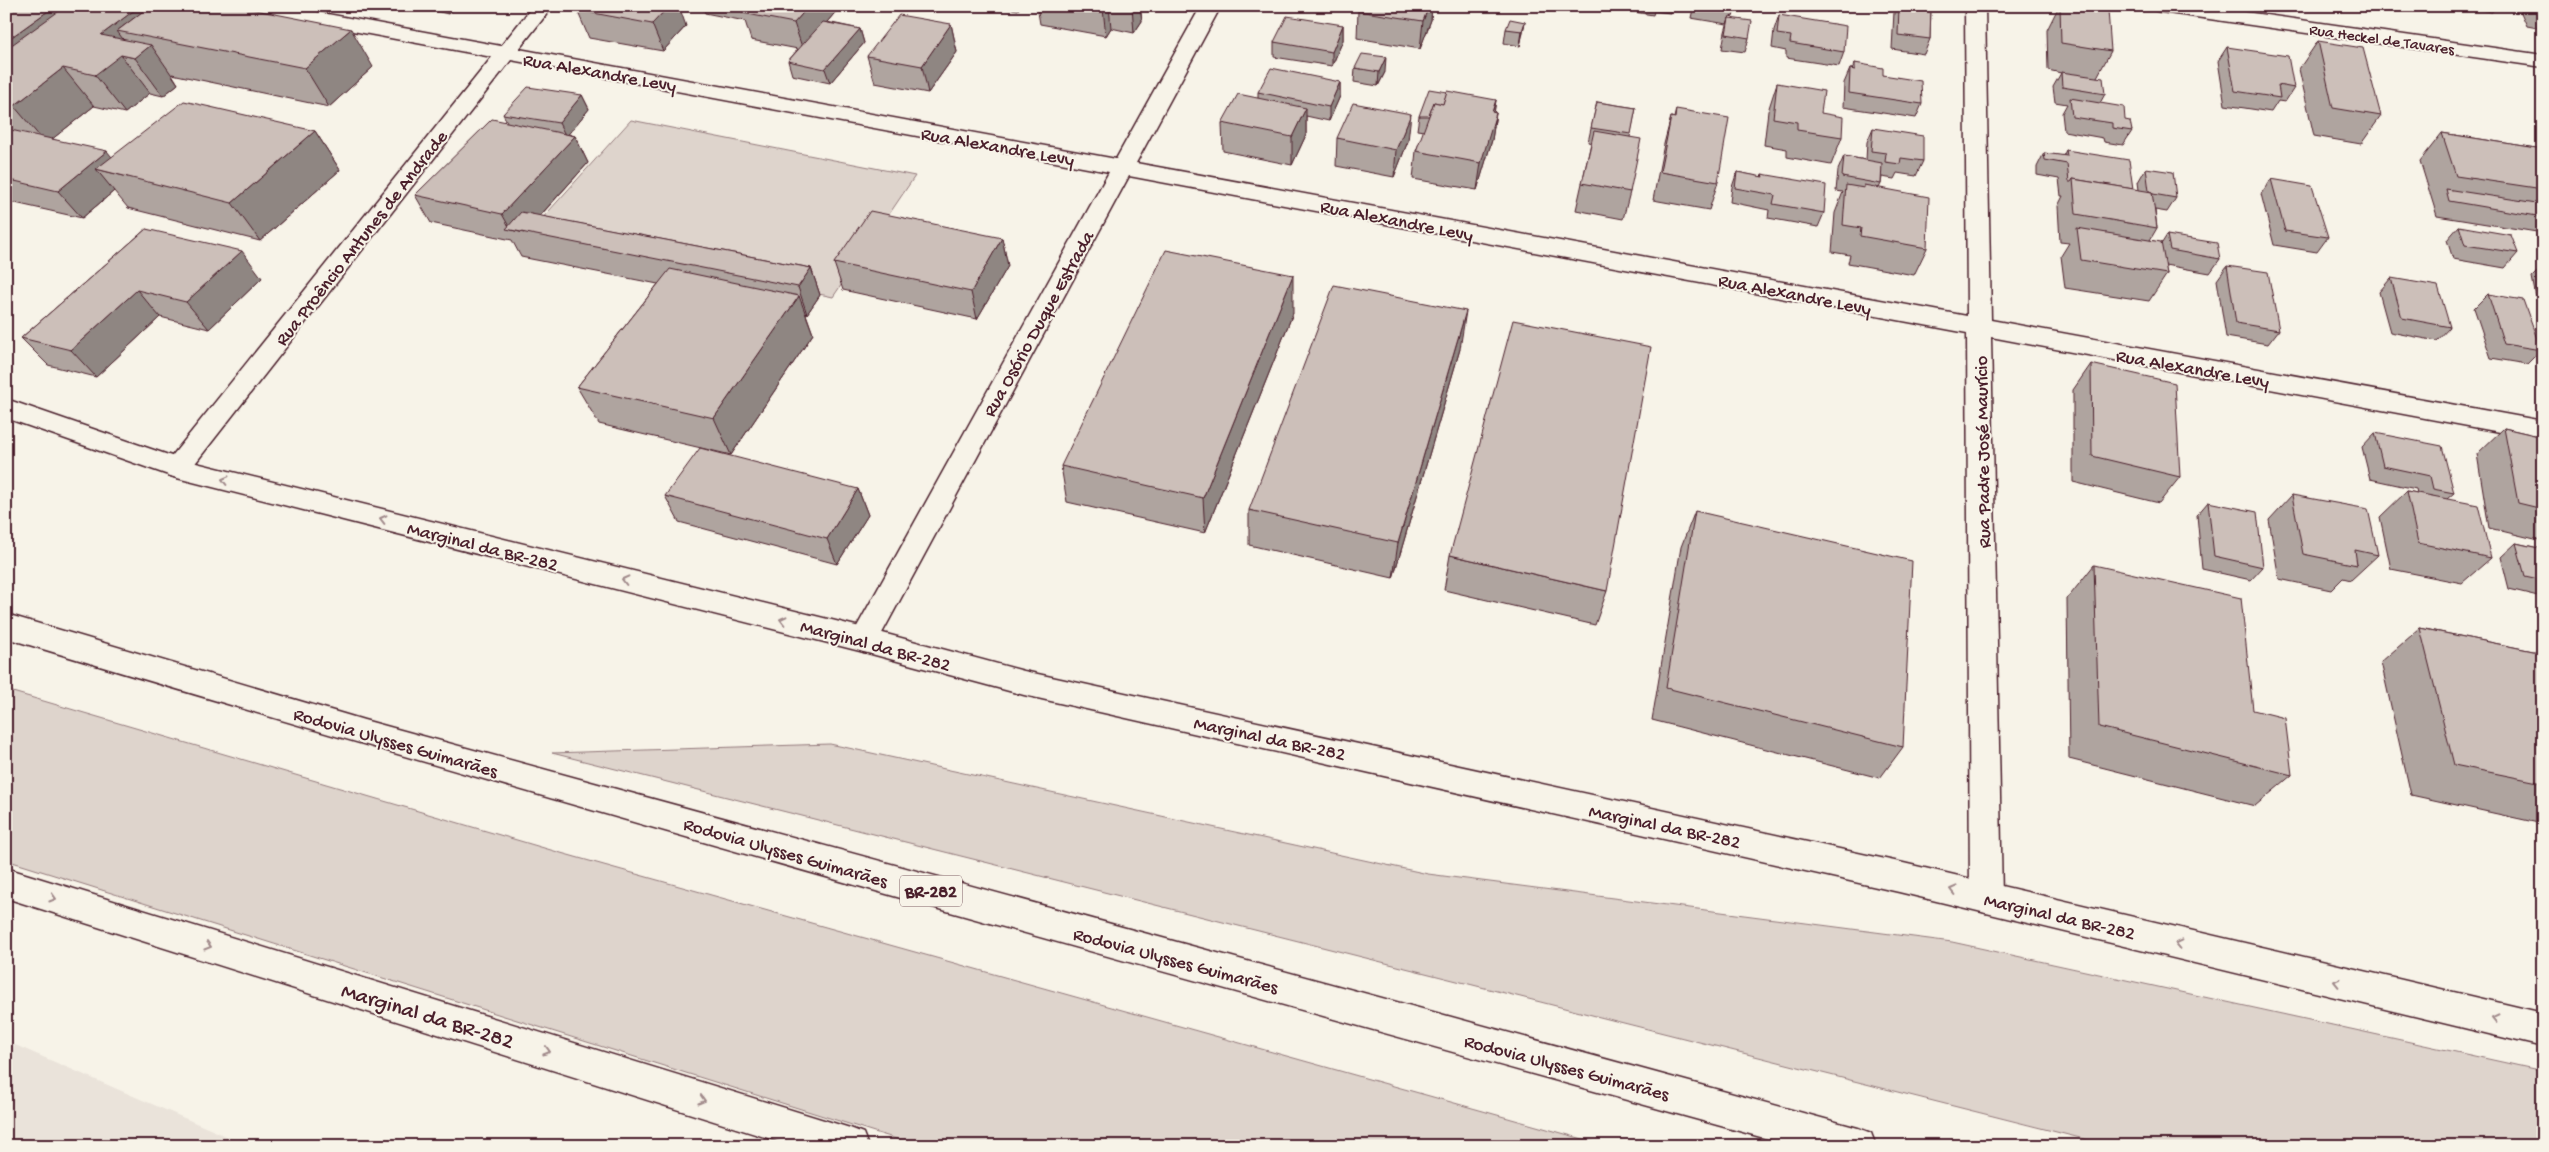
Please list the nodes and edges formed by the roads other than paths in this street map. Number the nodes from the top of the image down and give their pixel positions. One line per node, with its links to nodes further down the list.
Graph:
1 (250, 6): 6 (main road, Rua Alexandre Levy)
2 (543, 6): 6 (main road, Rua Proêncio Antunes de Andrade)
3 (1211, 6): 8 (main road, Rua Osório Duque Estrada)
4 (1975, 6): 9 (main road, Rua Padre José Maurício)
5 (2161, 6): 7 (main road, Rua Heckel de Tavares)
6 (506, 54): 8 (main road, Rua Alexandre Levy); 12 (main road, Rua Proêncio Antunes de Andrade)
7 (2543, 61)
8 (1122, 168): 9 (main road, Rua Alexandre Levy); 14 (main road, Rua Osório Duque Estrada)
9 (1979, 327): 11 (main road, Rua Alexandre Levy); 16 (main road, Rua Padre José Maurício)
10 (6, 408): 12 (main road, Marginal da BR-282)
11 (2543, 431)
12 (177, 468): 14 (main road, Marginal da BR-282, one-way to 12)
13 (6, 626): 19 (main road, Rodovia Ulysses Guimarães / BR-282)
14 (864, 640): 16 (main road, Marginal da BR-282, one-way to 14)
15 (6, 883): 18 (main road, Marginal da BR-282, one-way to 18)
16 (1986, 898): 17 (main road, Marginal da BR-282, one-way to 16)
17 (2543, 1030)
18 (850, 1146)
19 (1858, 1146)

